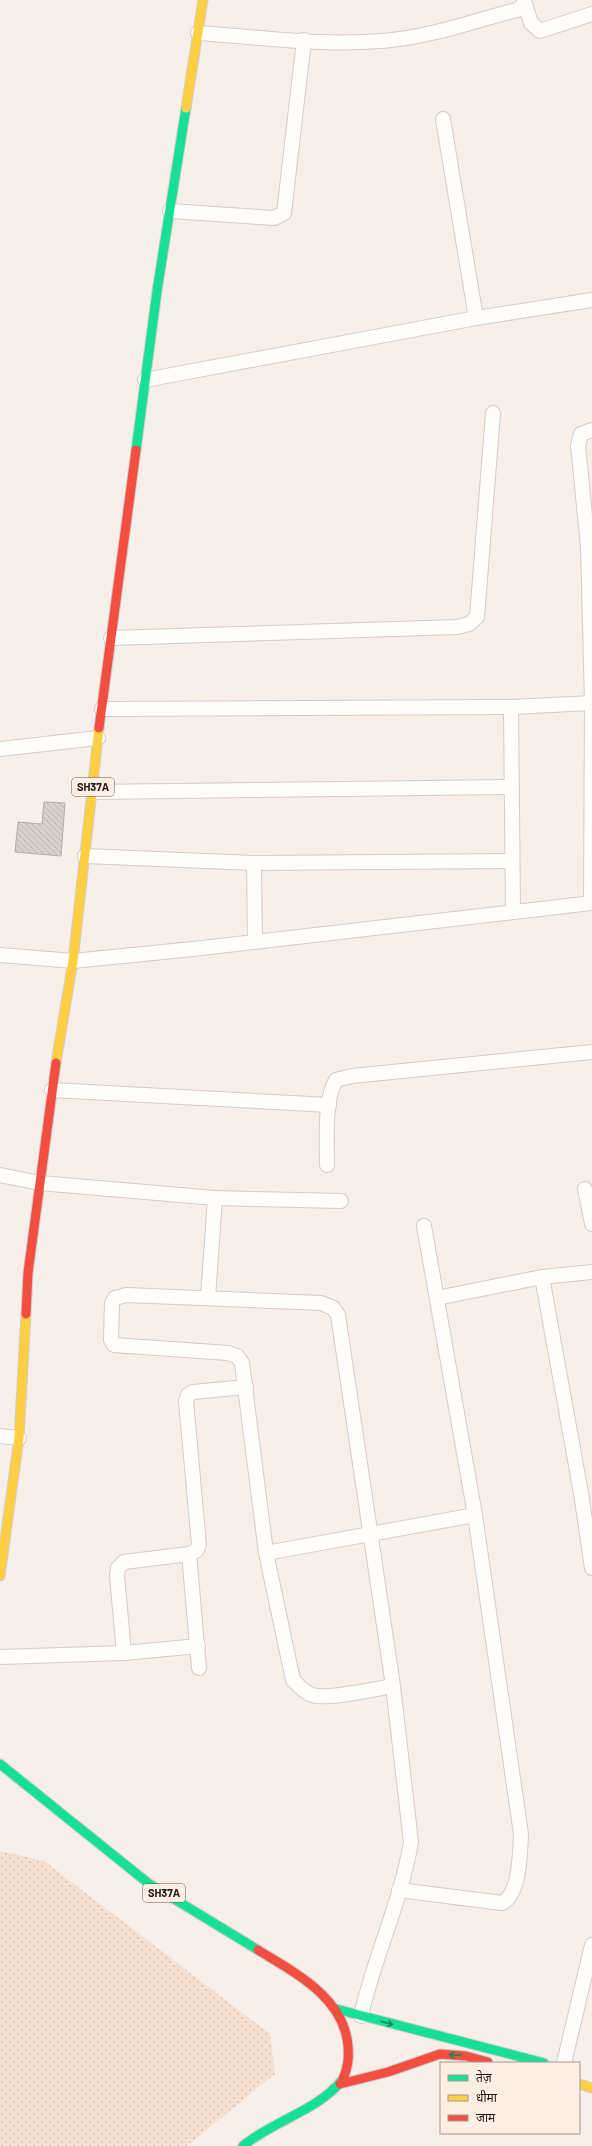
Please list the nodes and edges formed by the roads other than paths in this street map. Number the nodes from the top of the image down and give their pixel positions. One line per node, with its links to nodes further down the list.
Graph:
1 (203, 0): 4 (main road, SH37A)
2 (524, 2): 3 (street); 5 (street)
3 (592, 14)
4 (198, 33): 5 (street); 7 (main road, SH37A)
5 (304, 40): 7 (street)
6 (443, 119): 9 (street)
7 (170, 211): 10 (main road, SH37A)
8 (592, 300): 9 (street)
9 (476, 318): 10 (street)
10 (145, 380): 14 (main road, SH37A)
11 (493, 413): 14 (street)
12 (592, 430): 13 (street)
13 (590, 546): 15 (street)
14 (111, 638): 17 (main road, SH37A)
15 (592, 703): 16 (street); 25 (street)
16 (511, 708): 17 (street); 20 (street)
17 (102, 709): 18 (main road, SH37A)
18 (98, 738): 19 (street); 21 (main road, SH37A)
19 (0, 749)
20 (512, 787): 21 (street); 23 (street)
21 (92, 792): 22 (main road, SH37A)
22 (85, 856): 24 (street); 29 (main road, SH37A)
23 (512, 861): 24 (street); 26 (street)
24 (254, 863): 27 (street)
25 (591, 903): 26 (street)
26 (513, 911): 27 (street)
27 (255, 942): 29 (street)
28 (0, 955): 29 (street)
29 (73, 961): 31 (main road, SH37A)
30 (592, 1052): 32 (street)
31 (52, 1090): 32 (street); 35 (main road, SH37A)
32 (329, 1105): 33 (street)
33 (326, 1164)
34 (0, 1175): 35 (street)
35 (40, 1183): 37 (street); 47 (main road, SH37A)
36 (585, 1190): 39 (street)
37 (215, 1198): 38 (street); 43 (street)
38 (341, 1202)
39 (592, 1224)
40 (424, 1226): 44 (street)
41 (592, 1272): 42 (street)
42 (542, 1277): 44 (street); 48 (street)
43 (208, 1298): 45 (street); 50 (street)
44 (437, 1298): 49 (street)
45 (246, 1387): 51 (street); 52 (street)
46 (0, 1436): 47 (street)
47 (20, 1438): 54 (main road, SH37A)
48 (587, 1492): 53 (street)
49 (475, 1515): 50 (street); 61 (street)
50 (370, 1534): 51 (street); 59 (street)
51 (266, 1553): 59 (street)
52 (189, 1554): 55 (street); 56 (street)
53 (592, 1568)
54 (0, 1576)
55 (198, 1646): 56 (street); 58 (street)
56 (124, 1652): 57 (street)
57 (0, 1657)
58 (199, 1668)
59 (393, 1686): 61 (street)
60 (0, 1764): 63 (main road, SH37A)
61 (399, 1890): 64 (street)
62 (592, 1946): 67 (street)
63 (336, 2009): 64 (main road); 68 (main road, SH37A)
64 (362, 2016): 66 (main road, one-way to 66)
65 (489, 2062): 68 (main road, one-way to 68)
66 (540, 2062)
67 (564, 2062)
68 (340, 2084): 71 (main road, SH37A)
69 (580, 2084): 70 (main road)
70 (592, 2088)
71 (243, 2146)

